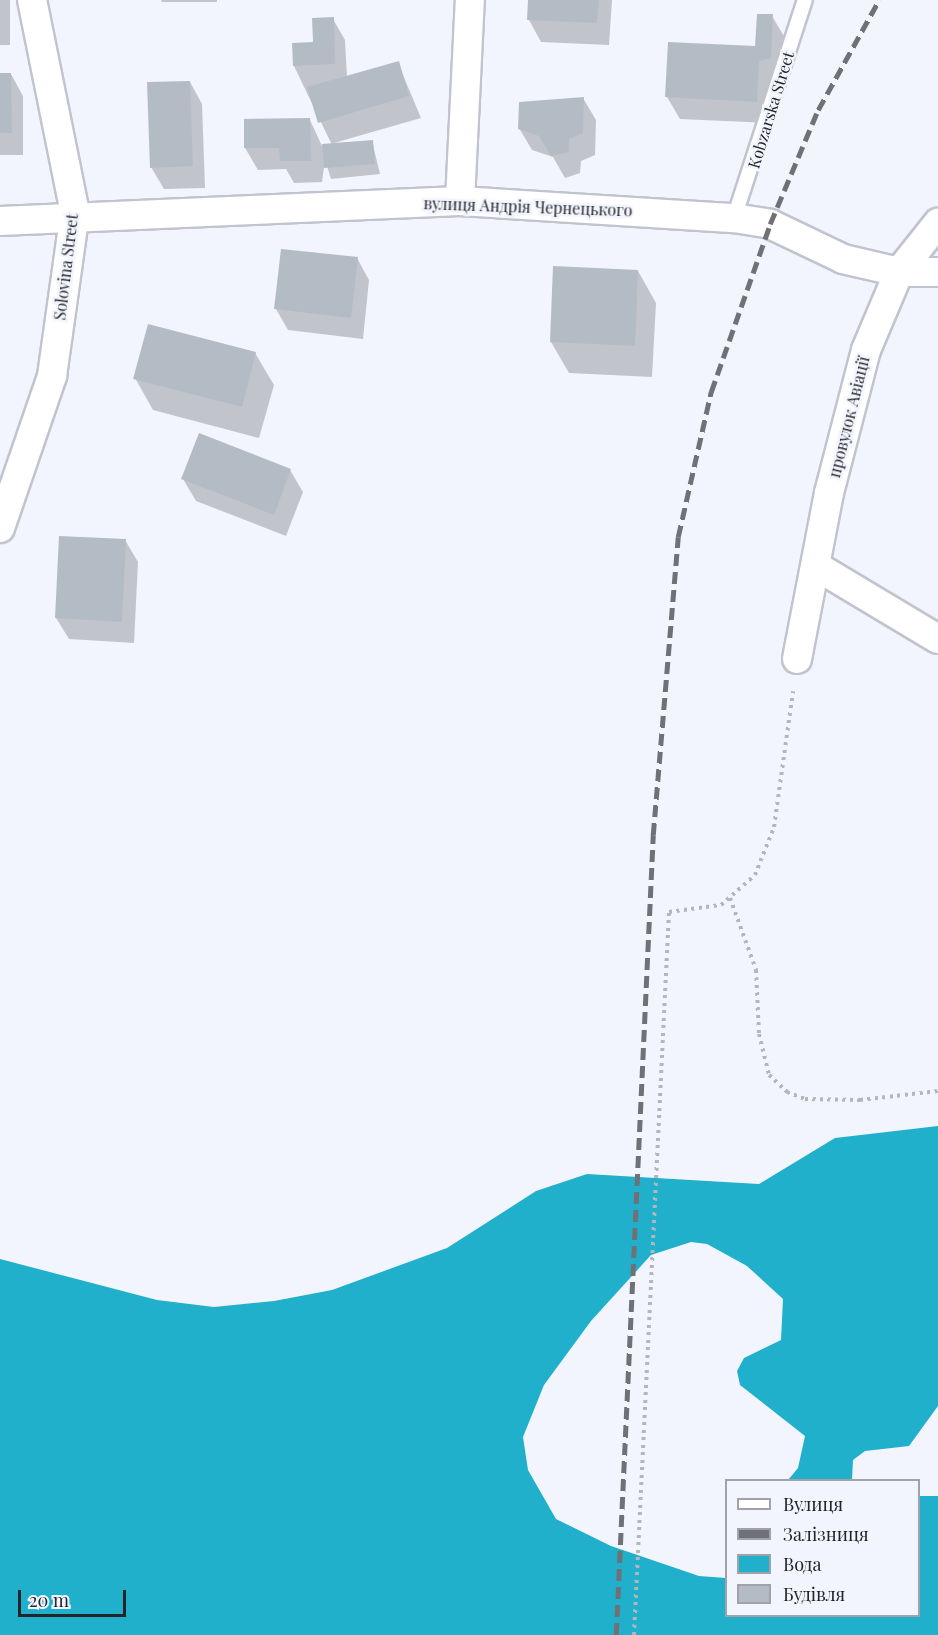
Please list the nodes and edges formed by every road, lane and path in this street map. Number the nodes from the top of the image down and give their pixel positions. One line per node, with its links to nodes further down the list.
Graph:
1 (32, 0): 5 (street, Solovina Street)
2 (470, 0): 4 (street)
3 (805, 0): 6 (lane, Kobzarska Street)
4 (460, 201): 5 (street, вулиця Андрія Чернецького); 6 (street, вулиця Андрія Чернецького)
5 (75, 213): 7 (street, вулиця Андрія Чернецького); 11 (street, Solovina Street)
6 (734, 218): 9 (street, вулиця Андрія Чернецького)
7 (0, 221)
8 (938, 223): 9 (street, провулок Авіації)
9 (899, 272): 10 (street, вулиця Андрія Чернецького); 12 (street, провулок Авіації)
10 (938, 272)
11 (0, 528)
12 (816, 566): 13 (street); 14 (street, провулок Авіації)
13 (938, 639)
14 (797, 659): 15 (path)
15 (730, 898): 16 (path); 17 (path)
16 (938, 1091)
17 (634, 1635)

